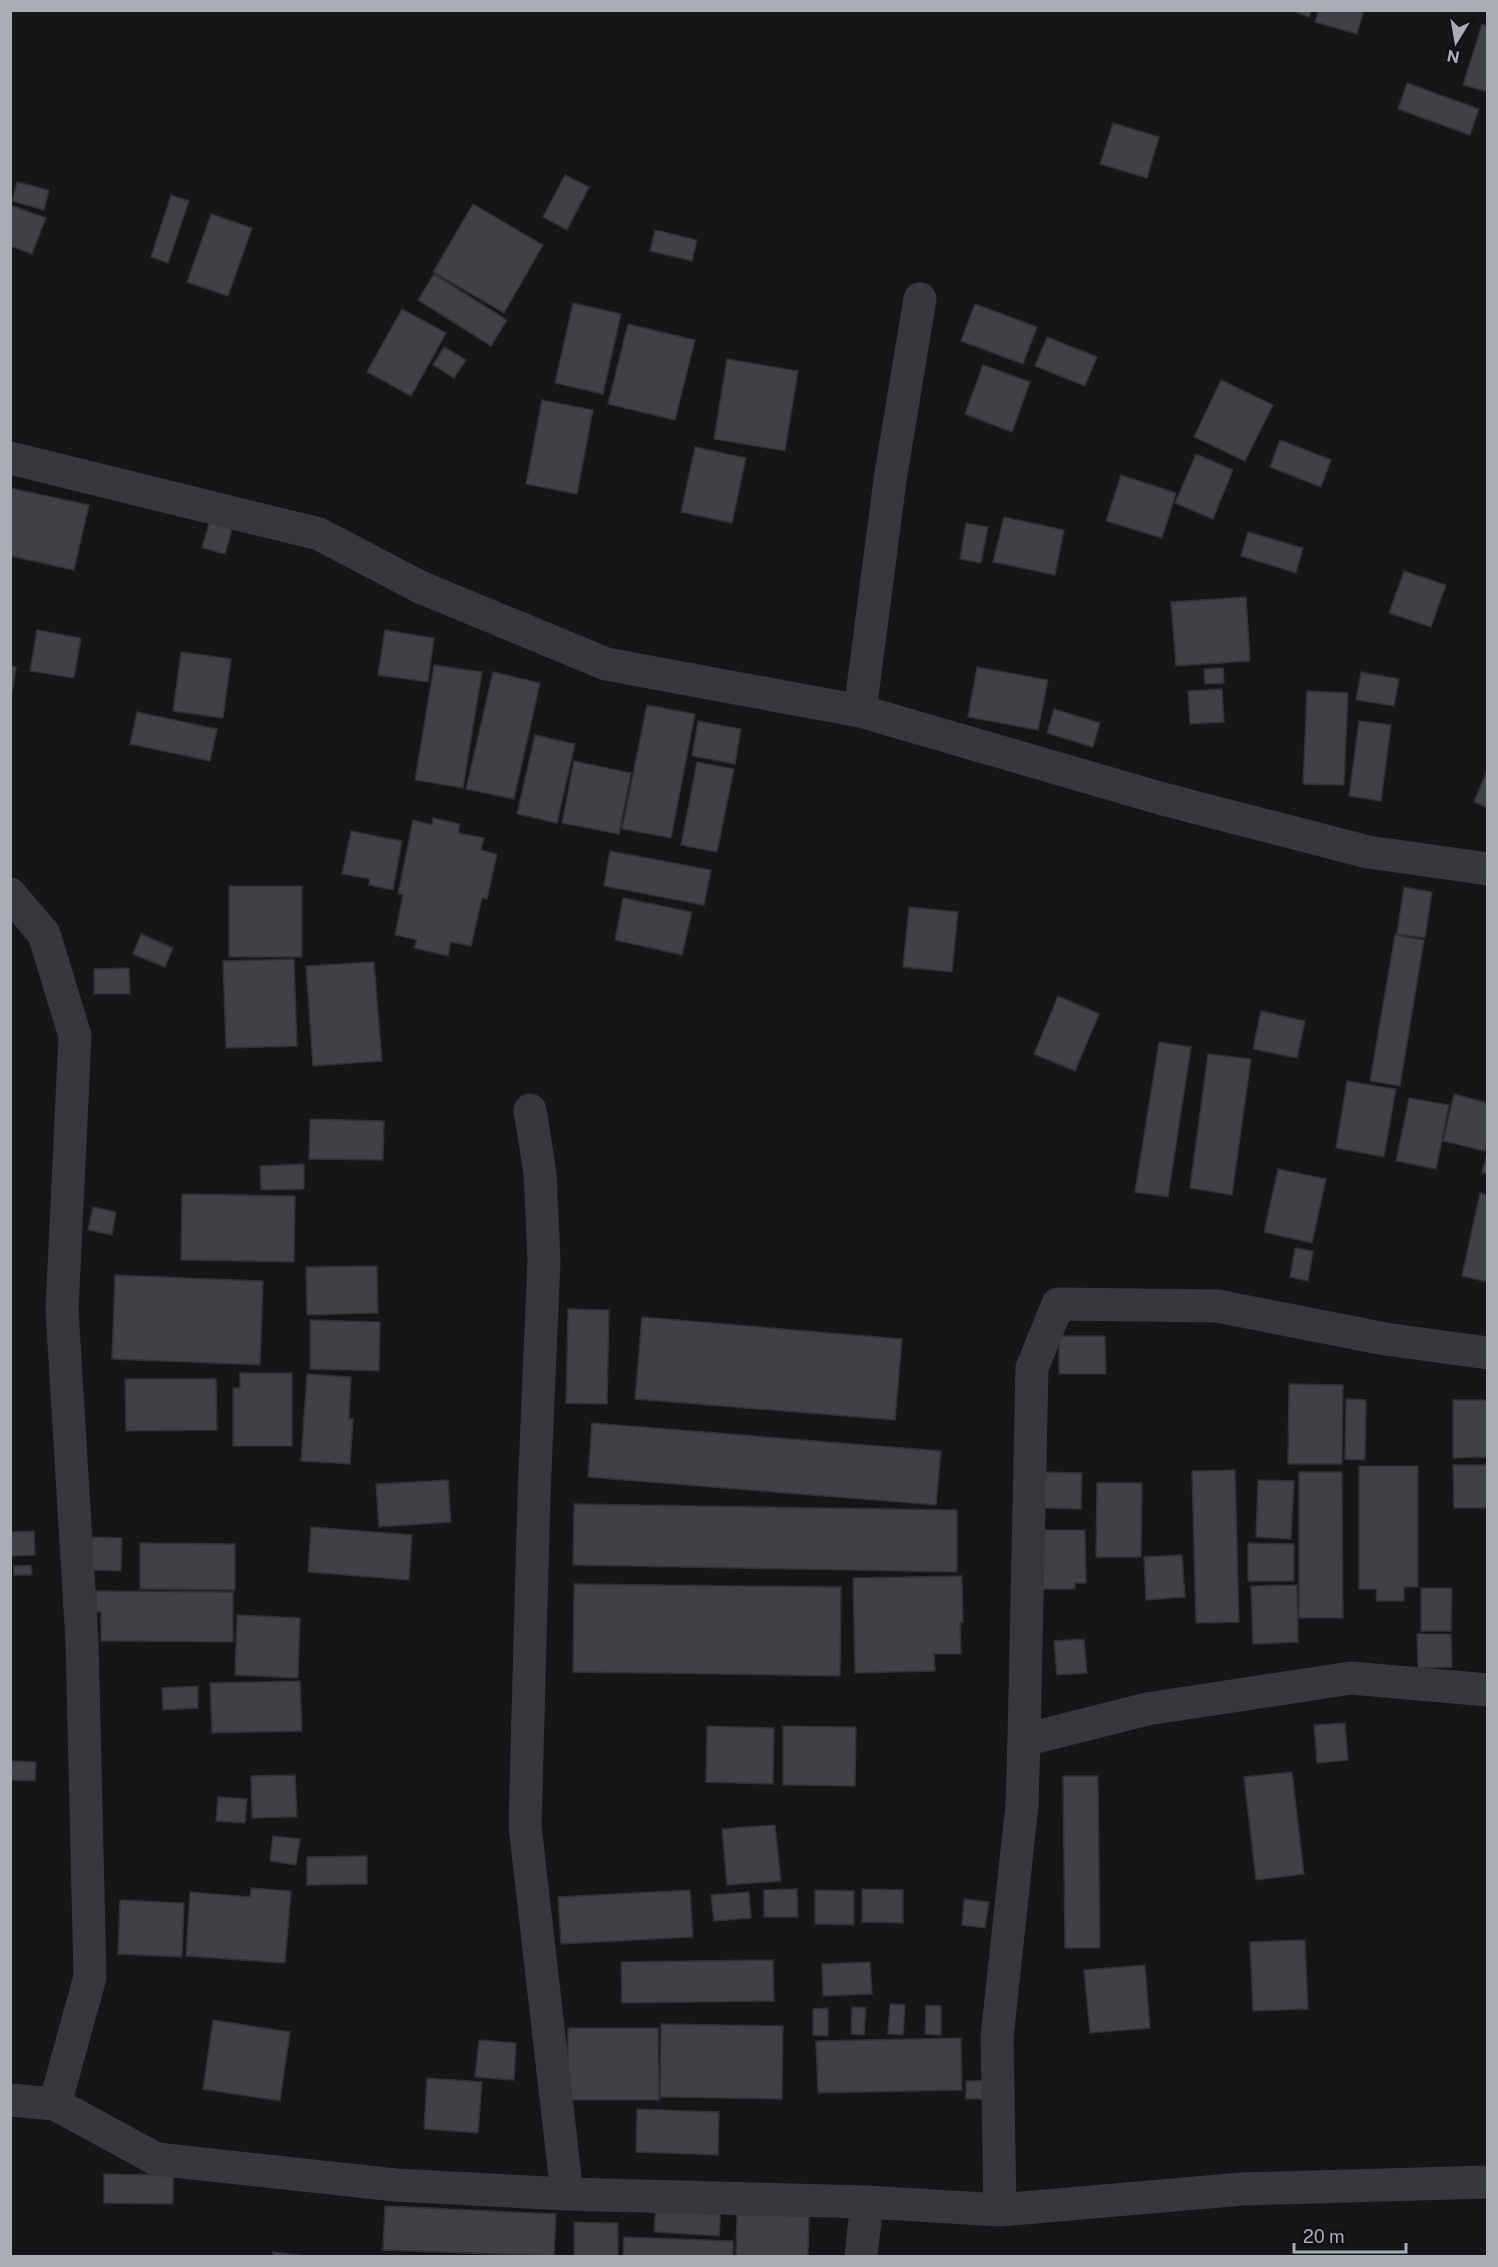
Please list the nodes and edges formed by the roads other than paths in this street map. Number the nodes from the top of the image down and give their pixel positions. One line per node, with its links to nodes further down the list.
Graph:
1 (920, 299): 3 (street)
2 (10, 458): 3 (street)
3 (860, 711): 4 (street)
4 (1488, 868)
5 (10, 894): 11 (street)
6 (530, 1110): 13 (street)
7 (1488, 1353): 9 (street)
8 (1488, 1690): 9 (street)
9 (1024, 1740): 15 (street)
10 (10, 2100): 11 (street)
11 (55, 2104): 13 (street)
12 (1488, 2182): 15 (street)
13 (567, 2194): 14 (street)
14 (867, 2202): 15 (street); 16 (street)
15 (1000, 2210)
16 (861, 2256)

